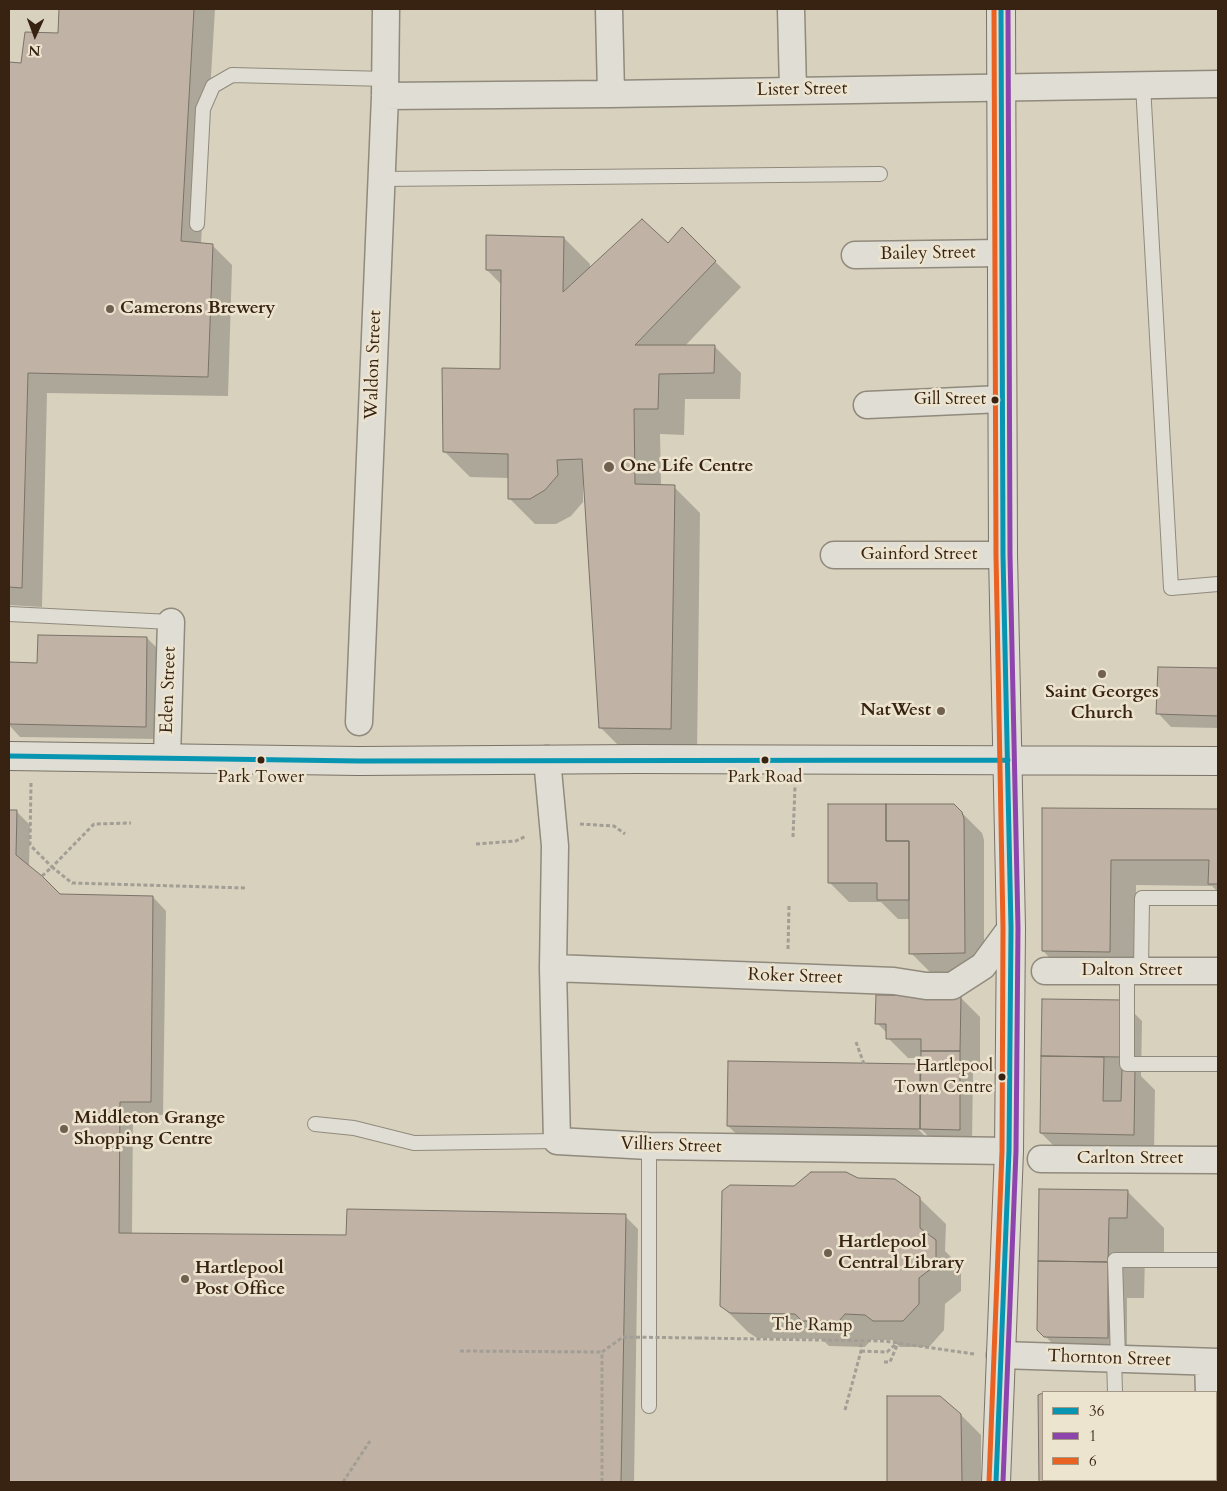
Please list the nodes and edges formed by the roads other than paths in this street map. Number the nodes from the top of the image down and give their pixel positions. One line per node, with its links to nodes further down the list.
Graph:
1 (386, 9): 8 (street, Waldon Street)
2 (610, 9): 10 (street)
3 (791, 9): 9 (street)
4 (1001, 9): 7 (main road)
5 (1218, 84): 6 (street, Lister Street)
6 (1143, 85): 7 (street, Lister Street); 20 (lane)
7 (1002, 86): 9 (street, Lister Street); 14 (main road)
8 (386, 87): 10 (street, Lister Street); 12 (street, Waldon Street); 13 (lane)
9 (793, 90): 10 (street, Lister Street)
10 (611, 94)
11 (880, 174): 12 (lane)
12 (382, 179): 23 (street, Waldon Street)
13 (197, 224)
14 (1001, 253): 15 (street, Bailey Street); 16 (main road)
15 (855, 255)
16 (1002, 399): 17 (street); 19 (main road)
17 (867, 405)
18 (834, 555): 19 (street, Gainford Street)
19 (1003, 555): 27 (main road)
20 (1218, 584)
21 (9, 614): 22 (lane)
22 (171, 622): 25 (street, Eden Street)
23 (359, 722)
24 (20, 756): 25 (main road)
25 (167, 758): 26 (main road)
26 (547, 759): 27 (main road); 31 (street)
27 (1008, 760): 28 (main road); 30 (main road)
28 (1218, 761)
29 (1218, 898): 33 (lane)
30 (1011, 928): 31 (street, Roker Street); 39 (main road)
31 (553, 968): 37 (street)
32 (1045, 971): 33 (street, Dalton Street)
33 (1134, 971): 34 (street, Dalton Street); 35 (lane)
34 (1218, 971)
35 (1218, 1064)
36 (315, 1124): 37 (lane, Villiers Street)
37 (557, 1141): 38 (street, Villiers Street)
38 (649, 1146): 39 (street, Villiers Street); 48 (lane)
39 (1009, 1151): 43 (main road)
40 (1041, 1158): 41 (street, Carlton Street)
41 (1218, 1160)
42 (1218, 1260): 44 (lane)
43 (1000, 1355): 44 (street, Thornton Street); 49 (main road)
44 (1116, 1359): 45 (street, Thornton Street); 46 (lane)
45 (1213, 1362): 47 (street)
46 (1116, 1391)
47 (1209, 1391)
48 (649, 1406)
49 (996, 1482)

